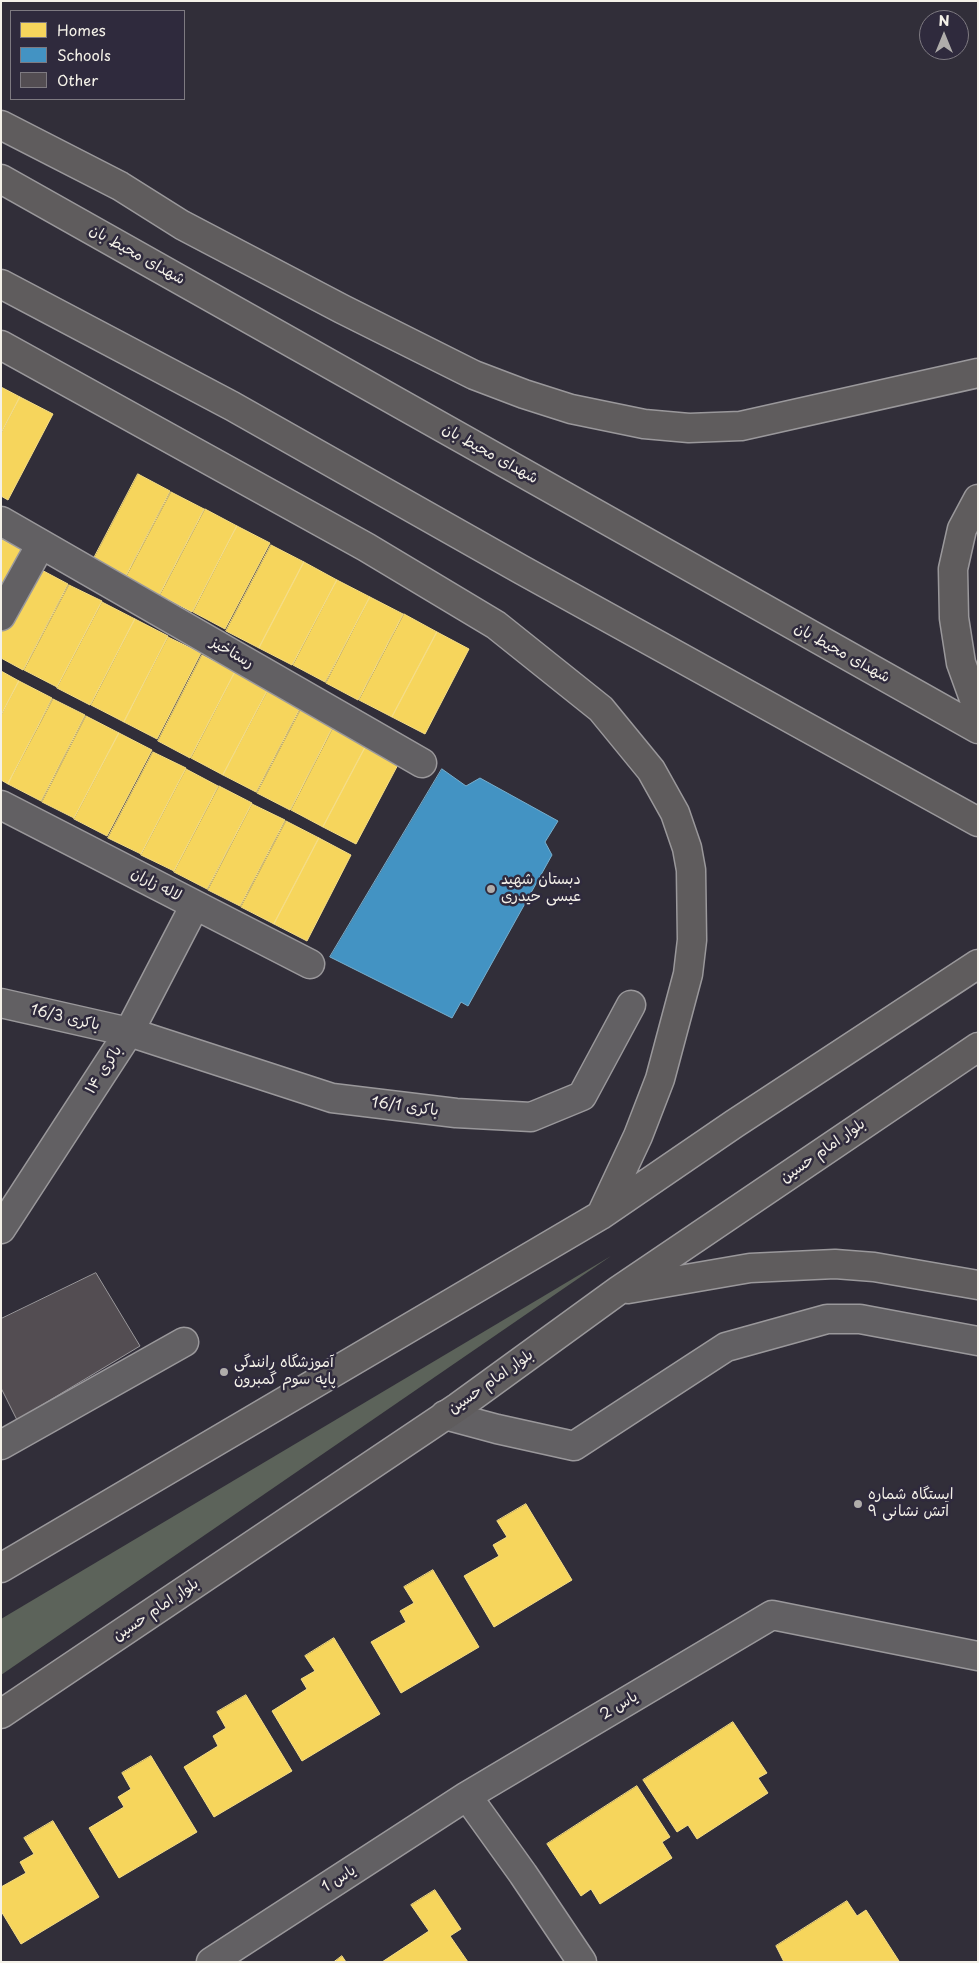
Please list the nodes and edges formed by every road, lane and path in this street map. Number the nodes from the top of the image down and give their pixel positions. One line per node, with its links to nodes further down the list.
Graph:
1 (1, 125): 5 (main road)
2 (1, 179): 11 (main road, شهدای محیط بان)
3 (1, 284): 14 (main road)
4 (1, 346): 22 (main road)
5 (978, 373)
6 (978, 499): 10 (main road)
7 (1, 521): 8 (street, رستاخیز)
8 (41, 544): 9 (street); 12 (street, رستاخیز)
9 (1, 616)
10 (978, 710)
11 (978, 729)
12 (422, 763)
13 (1, 805): 15 (street, لاله زاران)
14 (978, 822)
15 (195, 905): 16 (street, لاله زاران); 20 (street, باکری ۱۴)
16 (310, 964)
17 (978, 964): 22 (main road)
18 (1, 1003): 20 (street, باکری 16/3)
19 (631, 1005): 20 (street, باکری 16/1)
20 (129, 1032): 23 (street, باکری ۱۴)
21 (978, 1048): 25 (main road, بلوار امام حسین)
22 (601, 1215): 30 (main road)
23 (1, 1228)
24 (978, 1285): 25 (main road)
25 (619, 1290): 28 (main road, بلوار امام حسین)
26 (978, 1341): 28 (street)
27 (184, 1342): 29 (street)
28 (445, 1415): 32 (main road, بلوار امام حسین)
29 (1, 1445)
30 (1, 1568)
31 (978, 1656): 33 (street, یاس 2)
32 (1, 1714)
33 (467, 1796): 34 (street, یاس 1); 35 (street)
34 (211, 1962)
35 (582, 1962)

